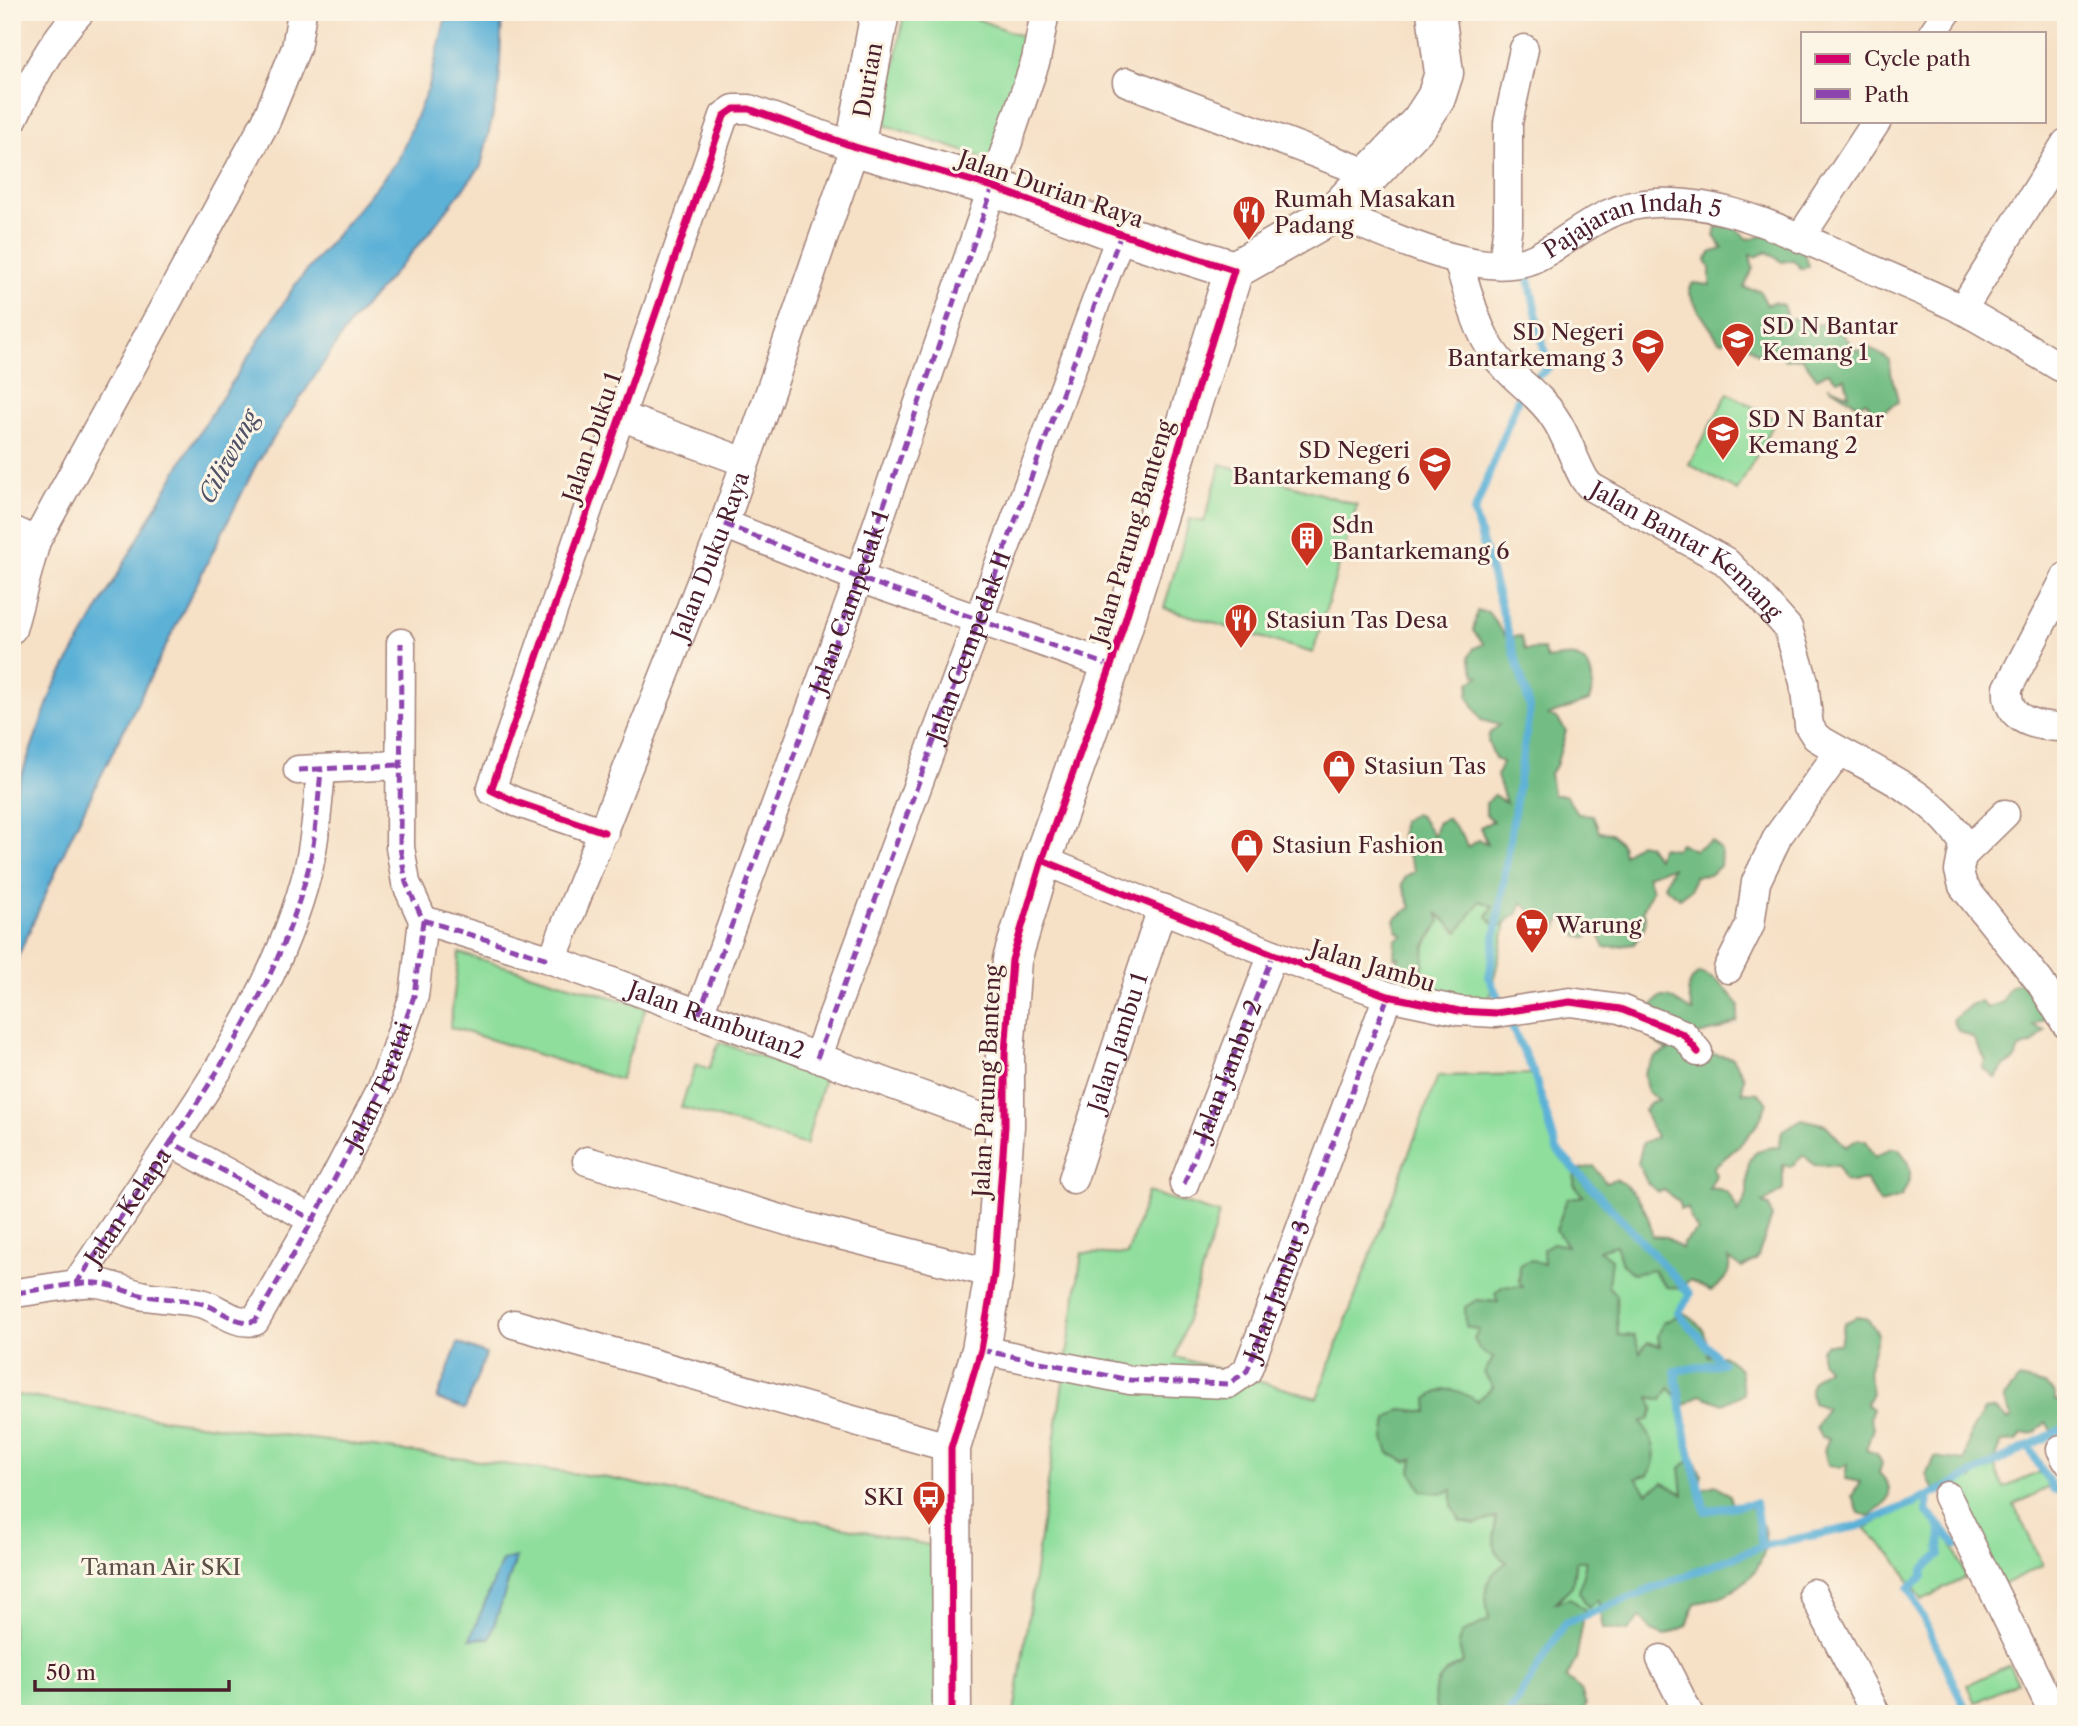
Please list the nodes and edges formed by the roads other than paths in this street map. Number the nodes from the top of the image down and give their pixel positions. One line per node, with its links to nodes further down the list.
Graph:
1 (80, 12): 10 (street)
2 (880, 12): 13 (street, Durian)
3 (1045, 12): 15 (street, Jalan Campedak 1)
4 (1436, 12): 14 (street)
5 (1947, 12): 7 (street)
6 (297, 15): 27 (street)
7 (1934, 32)
8 (1524, 49): 20 (street)
9 (1127, 82): 14 (street)
10 (12, 121)
11 (1876, 122): 18 (street)
12 (2066, 143): 22 (street)
13 (855, 147): 15 (street, Jalan Durian Raya); 24 (street, Jalan Duku 1); 25 (street, Jalan Duku Raya)
14 (1373, 174): 16 (street)
15 (993, 187): 17 (street, Jalan Durian Raya); 29 (street, Jalan Campedak 1)
16 (1334, 213): 19 (street); 21 (street)
17 (1121, 234): 21 (street, Jalan Durian Raya); 30 (street, Jalan Cempedak II)
18 (1800, 238): 20 (street, Pajajaran Indah 5); 22 (street, Pajajaran Indah 5)
19 (1458, 261): 20 (street); 35 (street, Jalan Bantar Kemang)
20 (1518, 261)
21 (1234, 270): 33 (street, Jalan Parung Banteng)
22 (1962, 310): 23 (street, Pajajaran Indah 5)
23 (2066, 366)
24 (620, 416): 25 (street); 38 (street, Jalan Duku 1)
25 (745, 462): 26 (street, Jalan Duku Raya)
26 (724, 524): 29 (street); 38 (street, Jalan Duku Raya)
27 (24, 535): 31 (street)
28 (2066, 577): 34 (street)
29 (859, 578): 30 (street); 47 (street, Jalan Campedak 1)
30 (981, 622): 33 (street); 50 (street, Jalan Cempedak II)
31 (12, 629)
32 (401, 643): 36 (street)
33 (1111, 666): 40 (street, Jalan Parung Banteng)
34 (2066, 727)
35 (1839, 752): 39 (street, Jalan Bantar Kemang); 45 (street)
36 (400, 765): 42 (street); 52 (street)
37 (2005, 814): 39 (street)
38 (604, 832): 44 (street, Jalan Duku Raya)
39 (1965, 853): 48 (street)
40 (1042, 860): 41 (street, Jalan Jambu); 51 (street, Jalan Parung Banteng)
41 (1162, 908): 43 (street, Jalan Jambu); 54 (street, Jalan Jambu 1)
42 (423, 920): 44 (street, Jalan Rambutan2); 56 (street, Jalan Teratai)
43 (1273, 954): 46 (street, Jalan Jambu); 55 (street, Jalan Jambu 2)
44 (552, 960): 47 (street, Jalan Rambutan2)
45 (1728, 970)
46 (1388, 996): 49 (street, Jalan Jambu); 61 (street, Jalan Jambu 3)
47 (699, 1014): 50 (street, Jalan Rambutan2)
48 (2066, 1024)
49 (1698, 1052)
50 (817, 1058): 51 (street, Jalan Rambutan2)
51 (1005, 1126): 57 (street, Jalan Parung Banteng)
52 (171, 1142): 56 (street, Jalan Kelapa); 58 (street, Jalan Kelapa)
53 (587, 1161): 57 (street)
54 (1073, 1179)
55 (1184, 1184)
56 (313, 1220): 58 (street, Jalan Teratai)
57 (993, 1274): 61 (street, Jalan Parung Banteng)
58 (76, 1284): 59 (street, Jalan Kelapa)
59 (16, 1293)
60 (514, 1324): 62 (street)
61 (981, 1350): 62 (street, Jalan Parung Banteng)
62 (951, 1448): 66 (street, Jalan Parung Banteng)
63 (1947, 1496): 69 (street)
64 (1814, 1593): 68 (street)
65 (1661, 1659): 67 (street)
66 (952, 1714)
67 (1689, 1714)
68 (1876, 1714)
69 (2054, 1714)

